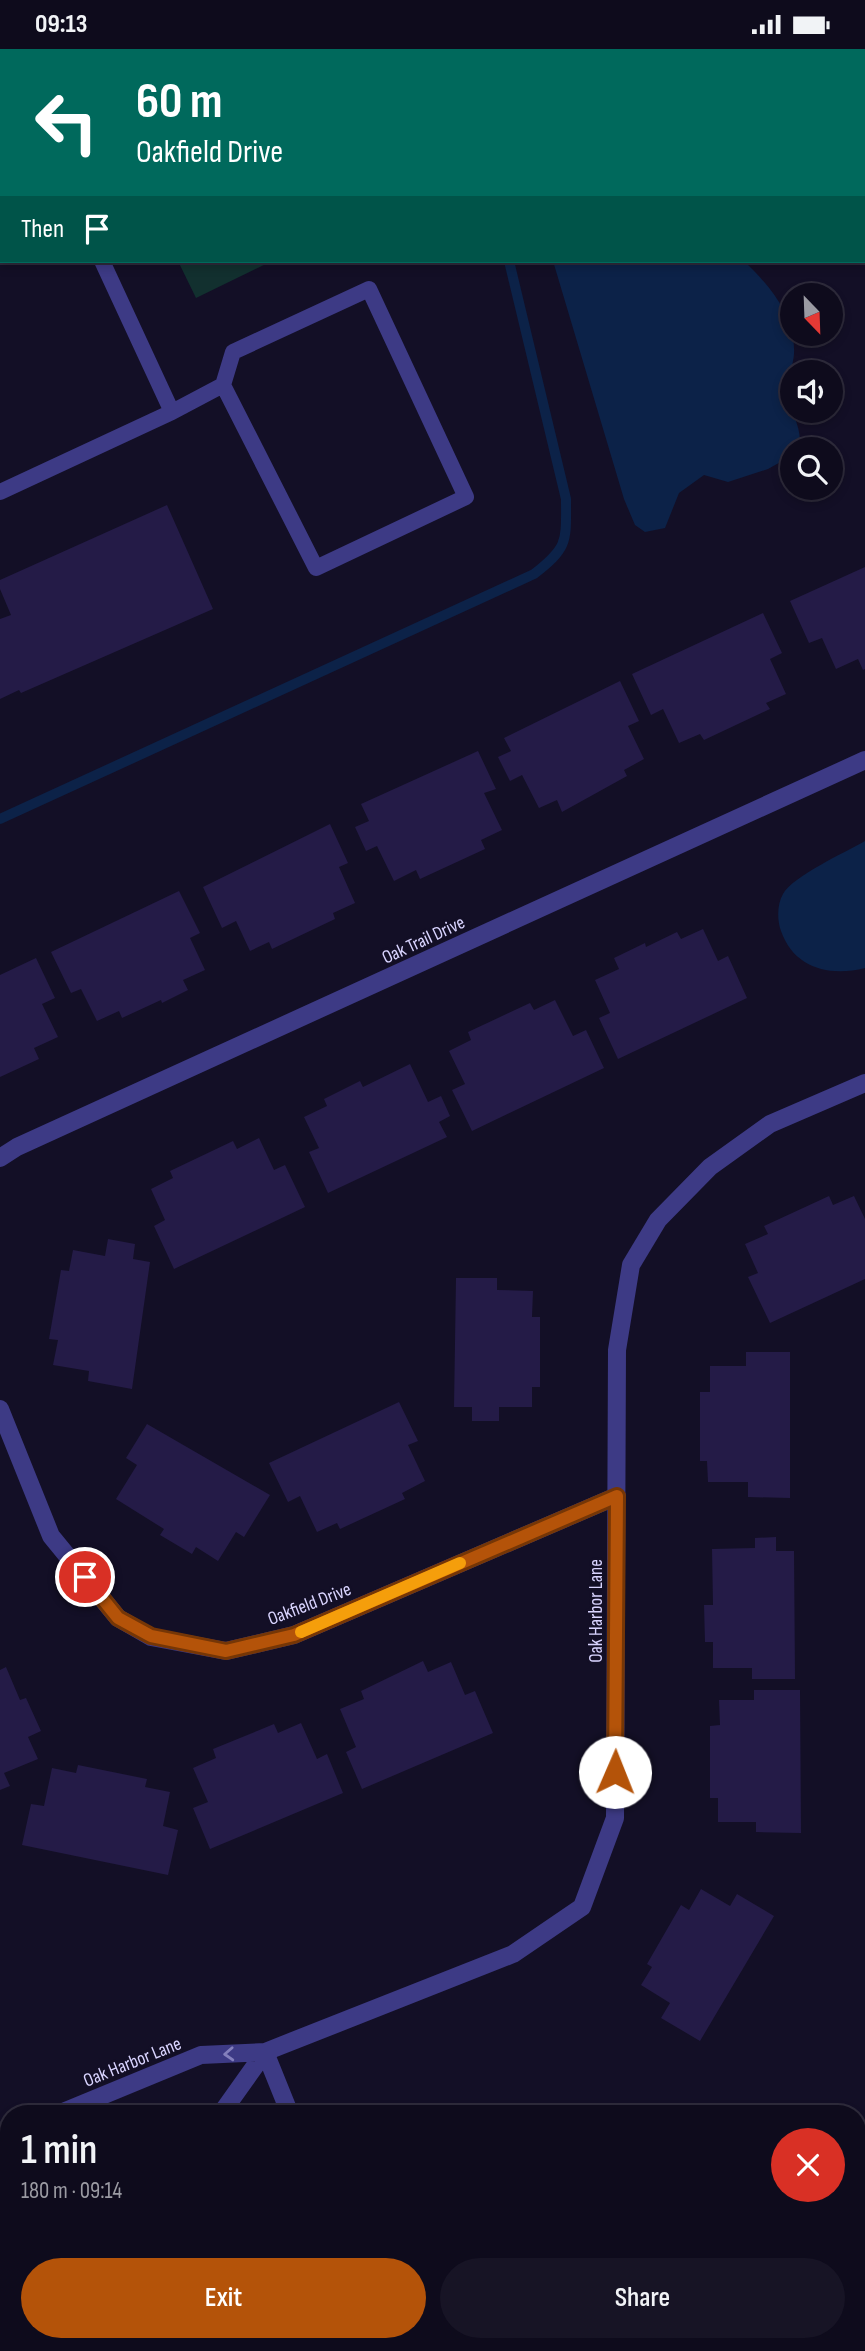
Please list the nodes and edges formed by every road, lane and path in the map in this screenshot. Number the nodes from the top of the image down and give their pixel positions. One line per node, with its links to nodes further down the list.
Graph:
1 (103, 263): 3 (lane)
2 (223, 385): 2 (lane); 3 (lane)
3 (172, 412): 4 (lane)
4 (0, 492)
5 (865, 760): 7 (street, Oak Trail Drive)
6 (865, 1083): 9 (street, Oak Harbor Lane)
7 (0, 1158)
8 (0, 1409): 9 (street, Oakfield Drive)
9 (617, 1496): 10 (street, Oak Harbor Lane)
10 (265, 2052): 11 (street, Oak Harbor Lane, one-way to 11); 12 (street); 13 (street)
11 (80, 2105)
12 (227, 2105)
13 (286, 2105)

